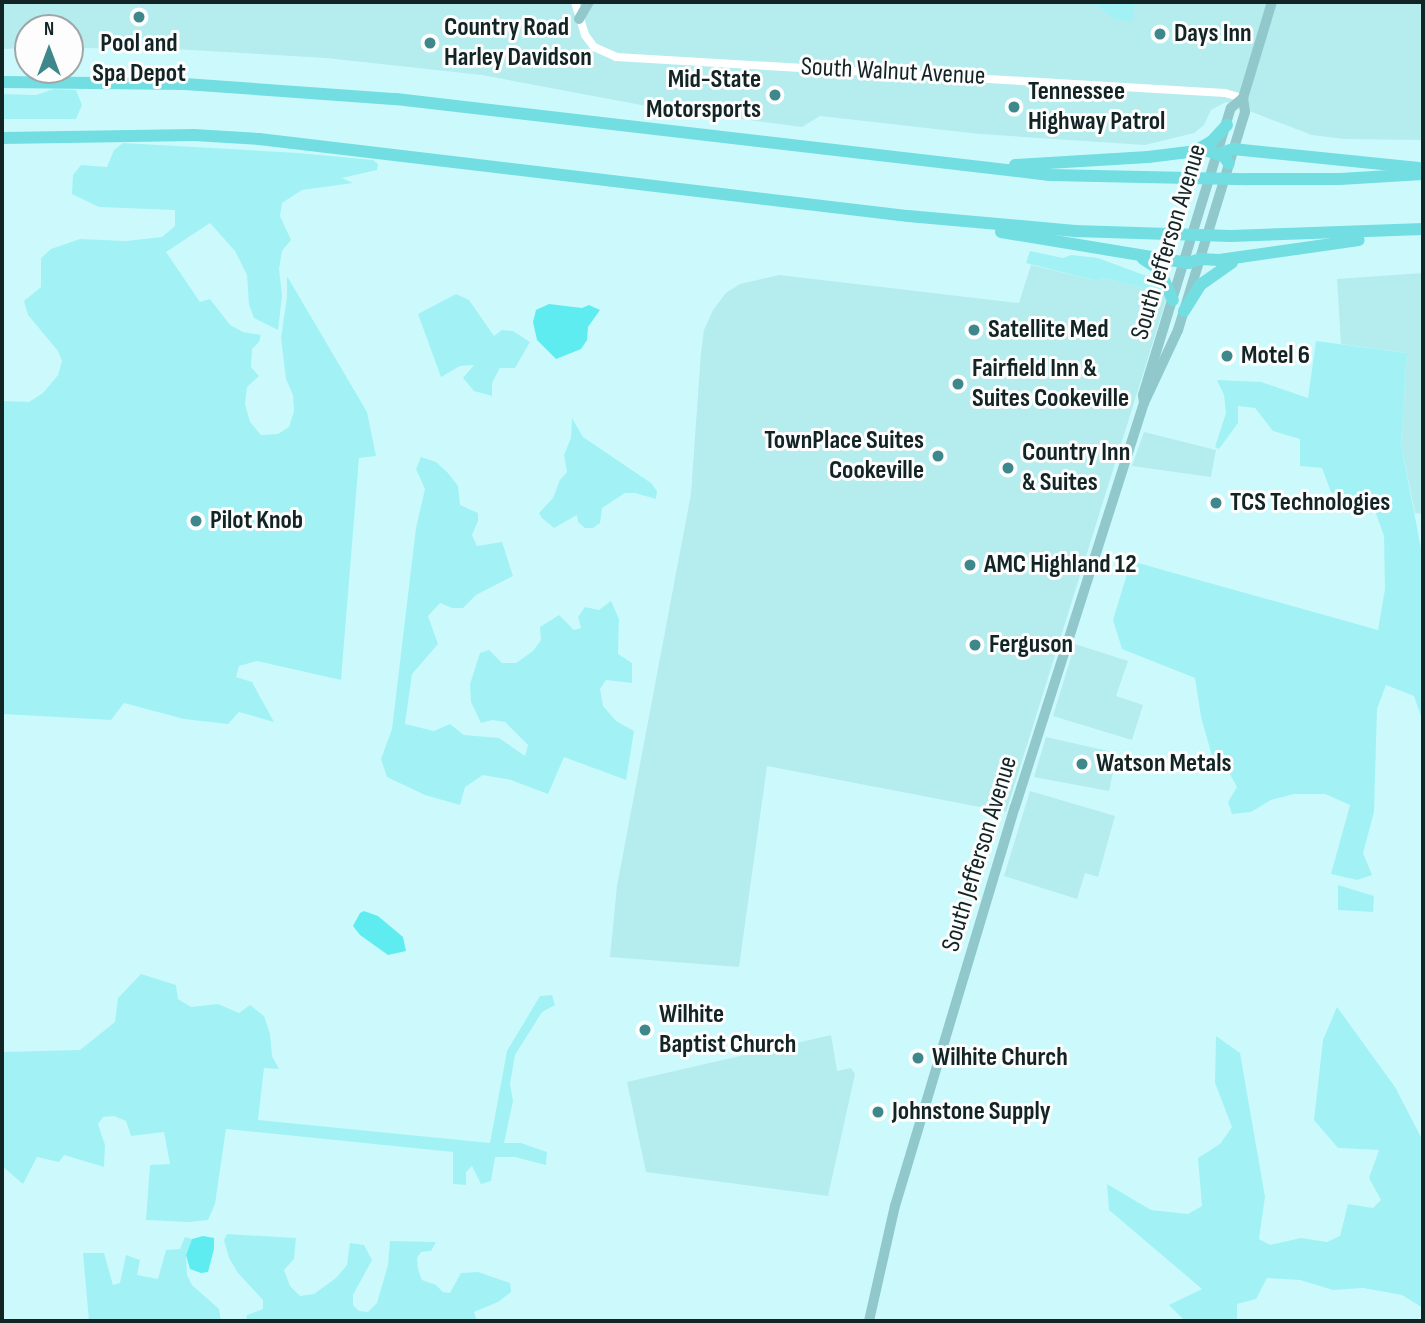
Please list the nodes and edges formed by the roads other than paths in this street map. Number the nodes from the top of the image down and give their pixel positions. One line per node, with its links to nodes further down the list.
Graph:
1 (575, 2): 4 (street, South Walnut Avenue)
2 (589, 2): 4 (main road)
3 (1272, 2): 6 (main road, South Jefferson Avenue)
4 (579, 19): 6 (street, South Walnut Avenue)
5 (2, 82): 13 (highway)
6 (1243, 98): 7 (main road, South Jefferson Avenue); 9 (main road, South Jefferson Avenue)
7 (1227, 125): 10 (highway); 11 (main road, South Jefferson Avenue)
8 (2, 138): 16 (highway)
9 (1233, 149): 11 (highway); 12 (main road, South Jefferson Avenue); 14 (highway)
10 (1191, 153): 11 (highway); 13 (highway)
11 (1218, 154): 12 (highway); 18 (main road, South Jefferson Avenue)
12 (1228, 164): 21 (main road, South Jefferson Avenue)
13 (949, 165): 15 (highway)
14 (1423, 168)
15 (1423, 174)
16 (908, 216): 17 (highway); 19 (highway)
17 (1423, 230): 20 (highway)
18 (1191, 240): 21 (highway); 22 (main road, South Jefferson Avenue)
19 (1122, 253): 22 (highway); 23 (highway)
20 (1260, 254): 21 (highway); 24 (highway)
21 (1200, 259): 22 (highway); 24 (main road, South Jefferson Avenue)
22 (1184, 262): 23 (main road, South Jefferson Avenue)
23 (1173, 300): 25 (main road, South Jefferson Avenue)
24 (1184, 311): 25 (main road, South Jefferson Avenue)
25 (1144, 403): 26 (main road, South Jefferson Avenue)
26 (869, 1321)

